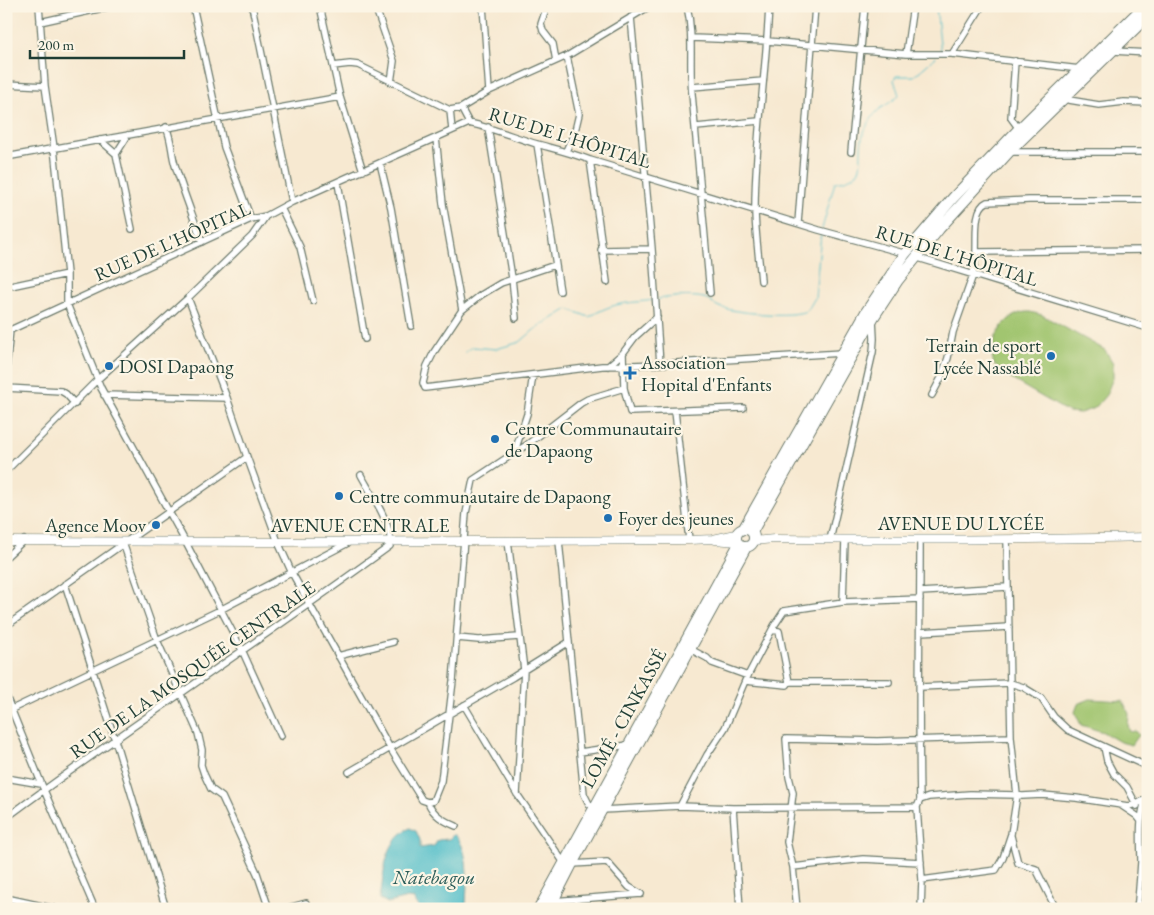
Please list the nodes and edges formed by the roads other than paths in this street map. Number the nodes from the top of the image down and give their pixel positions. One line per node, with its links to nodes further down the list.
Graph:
1 (39, 6): 20 (street)
2 (112, 6): 17 (street)
3 (193, 6): 46 (street)
4 (252, 6): 44 (street)
5 (320, 6): 32 (street)
6 (375, 6): 35 (street)
7 (483, 6): 39 (street)
8 (547, 6): 30 (street)
9 (650, 6): 19 (street)
10 (687, 6): 21 (street)
11 (769, 6): 22 (street)
12 (816, 6): 23 (street)
13 (865, 6): 25 (street)
14 (913, 6): 27 (street)
15 (982, 6): 28 (street)
16 (1144, 6): 24 (highway)
17 (99, 8): 20 (street)
18 (1148, 16): 24 (highway)
19 (631, 17): 29 (street); 68 (street)
20 (40, 22): 37 (street)
21 (692, 38): 22 (street); 38 (street)
22 (768, 41): 23 (street); 34 (street)
23 (814, 46): 25 (street); 77 (street)
24 (1108, 49): 26 (street); 33 (highway); 41 (highway)
25 (861, 50): 27 (street); 60 (street)
26 (1148, 53)
27 (906, 54): 28 (street)
28 (952, 54): 31 (street)
29 (567, 56): 30 (street); 59 (street)
30 (556, 61): 39 (street)
31 (1015, 61): 33 (street); 52 (street)
32 (333, 66): 35 (street); 40 (street)
33 (1080, 69): 52 (highway)
34 (764, 81): 38 (street); 47 (street)
35 (391, 82): 45 (street)
36 (6, 84): 37 (street)
37 (45, 86): 58 (street)
38 (692, 88): 51 (street)
39 (490, 91): 43 (street)
40 (340, 97): 44 (street); 67 (street)
41 (1063, 99): 42 (street); 61 (highway)
42 (1148, 103)
43 (461, 108): 45 (street); 48 (street)
44 (273, 109): 46 (street); 72 (street)
45 (450, 110): 53 (street)
46 (217, 118): 49 (street); 76 (street)
47 (759, 122): 51 (street); 74 (street)
48 (469, 123): 50 (street, RUE DE L'HÔPITAL); 53 (street, RUE DE L'HÔPITAL)
49 (166, 127): 54 (street); 79 (street)
50 (488, 127): 57 (street, RUE DE L'HÔPITAL); 88 (street)
51 (696, 127): 70 (street)
52 (1019, 129): 84 (highway)
53 (452, 130): 55 (street, RUE DE L'HÔPITAL)
54 (128, 135): 56 (street); 63 (street)
55 (436, 138): 66 (street, RUE DE L'HÔPITAL); 97 (street)
56 (100, 140): 58 (street); 63 (street)
57 (537, 144): 59 (street, RUE DE L'HÔPITAL); 85 (street)
58 (54, 148): 64 (street); 86 (street)
59 (566, 151): 65 (street, RUE DE L'HÔPITAL)
60 (851, 152)
61 (1009, 152): 62 (street); 84 (highway)
62 (1148, 152)
63 (116, 154): 78 (street)
64 (6, 156)
65 (590, 160): 68 (street, RUE DE L'HÔPITAL); 81 (street)
66 (380, 163): 67 (street, RUE DE L'HÔPITAL); 101 (street)
67 (363, 171): 69 (street, RUE DE L'HÔPITAL)
68 (645, 176): 70 (street, RUE DE L'HÔPITAL); 80 (street)
69 (338, 183): 72 (street, RUE DE L'HÔPITAL); 104 (street)
70 (701, 193): 74 (street, RUE DE L'HÔPITAL); 93 (street)
71 (1148, 200): 83 (street)
72 (292, 202): 73 (street, RUE DE L'HÔPITAL)
73 (281, 208): 75 (street, RUE DE L'HÔPITAL); 95 (street)
74 (755, 210): 77 (street, RUE DE L'HÔPITAL); 89 (street)
75 (266, 216): 76 (street, RUE DE L'HÔPITAL); 94 (street)
76 (251, 219): 79 (street, RUE DE L'HÔPITAL)
77 (798, 223): 84 (street, RUE DE L'HÔPITAL)
78 (132, 229)
79 (202, 242): 96 (street, RUE DE L'HÔPITAL)
80 (652, 249): 81 (street); 98 (street)
81 (601, 250): 90 (street)
82 (1148, 250): 83 (street)
83 (976, 252): 87 (street)
84 (910, 256): 87 (street, RUE DE L'HÔPITAL); 100 (highway); 106 (highway)
85 (555, 265): 88 (street); 92 (street)
86 (68, 274): 91 (street); 96 (street)
87 (973, 275): 102 (street, RUE DE L'HÔPITAL); 116 (street)
88 (512, 278): 97 (street); 99 (street)
89 (761, 281)
90 (607, 282)
91 (6, 287)
92 (560, 291)
93 (710, 293)
94 (188, 298): 112 (street); 117 (street)
95 (313, 301)
96 (67, 304): 103 (street, RUE DE L'HÔPITAL); 112 (street)
97 (462, 310): 111 (street)
98 (657, 317): 105 (street); 107 (street)
99 (516, 318)
100 (873, 318): 127 (highway); 131 (street)
101 (411, 326)
102 (1148, 328)
103 (8, 331): 110 (street)
104 (365, 339)
105 (623, 353): 108 (street); 109 (street)
106 (842, 353): 107 (street); 127 (highway)
107 (660, 364): 109 (street)
108 (608, 366): 109 (street); 111 (street)
109 (622, 366): 114 (street)
110 (6, 370)
111 (533, 375): 121 (street)
112 (97, 380): 115 (street); 118 (street)
113 (6, 388): 118 (street)
114 (624, 388): 120 (street); 121 (street)
115 (104, 394): 117 (street); 125 (street)
116 (932, 395)
117 (227, 398): 122 (street)
118 (75, 404): 123 (street)
119 (743, 408): 120 (street)
120 (675, 411): 130 (street)
121 (514, 454): 138 (street)
122 (246, 458): 125 (street); 142 (street)
123 (6, 471)
124 (361, 475): 137 (street)
125 (168, 511): 135 (street); 141 (street)
126 (1148, 537): 134 (main road, AVENUE DU LYCÉE)
127 (745, 538): 130 (main road, AVENUE CENTRALE); 131 (main road, AVENUE DU LYCÉE); 161 (highway, LOMÉ - CINKASSÉ); 164 (highway, LOMÉ - CINKASSÉ)
128 (6, 540): 129 (main road, AVENUE CENTRALE)
129 (24, 540): 141 (main road, AVENUE CENTRALE); 143 (street)
130 (690, 540): 140 (main road, AVENUE CENTRALE)
131 (830, 540): 132 (main road, AVENUE DU LYCÉE)
132 (845, 540): 133 (main road, AVENUE DU LYCÉE); 149 (street)
133 (920, 540): 134 (main road, AVENUE DU LYCÉE); 147 (street)
134 (1007, 540): 146 (street)
135 (185, 541): 141 (main road, AVENUE CENTRALE); 142 (main road, AVENUE CENTRALE); 151 (street)
136 (351, 541): 137 (main road, AVENUE CENTRALE); 142 (main road, AVENUE CENTRALE); 144 (street)
137 (391, 541): 138 (main road, AVENUE CENTRALE); 150 (street, RUE DE LA MOSQUÉE CENTRALE)
138 (465, 541): 139 (main road, AVENUE CENTRALE); 157 (street)
139 (508, 541): 140 (main road, AVENUE CENTRALE); 156 (street)
140 (559, 541): 160 (street)
141 (125, 542): 145 (street); 158 (street)
142 (278, 542): 144 (street)
143 (6, 557)
144 (292, 572): 150 (street); 151 (street)
145 (65, 584): 152 (street); 165 (street)
146 (1008, 587): 147 (street); 153 (street)
147 (920, 592): 148 (street)
148 (920, 599): 149 (street); 155 (street)
149 (843, 602): 154 (street)
150 (310, 605): 162 (street, RUE DE LA MOSQUÉE CENTRALE); 163 (street)
151 (220, 610): 158 (street); 162 (street)
152 (6, 626)
153 (1009, 627): 155 (street); 170 (street)
154 (772, 630): 167 (street); 168 (street)
155 (920, 632): 171 (street)
156 (519, 637): 157 (street); 166 (street)
157 (457, 638): 176 (street)
158 (157, 640): 165 (street); 172 (street)
159 (393, 642): 163 (street)
160 (569, 642): 166 (street); 184 (street)
161 (690, 649): 164 (highway, LOMÉ - CINKASSÉ); 167 (street)
162 (242, 650): 172 (street, RUE DE LA MOSQUÉE CENTRALE); 177 (street)
163 (338, 656): 182 (street)
164 (676, 668): 181 (highway, LOMÉ - CINKASSÉ); 201 (highway, LOMÉ - CINKASSÉ)
165 (93, 669): 175 (street); 179 (street)
166 (524, 670): 174 (street); 190 (street)
167 (747, 679): 168 (street); 197 (street)
168 (789, 682): 169 (street)
169 (888, 682)
170 (1010, 683): 171 (street); 178 (street); 183 (street)
171 (920, 687): 180 (street)
172 (182, 694): 179 (street, RUE DE LA MOSQUÉE CENTRALE); 217 (street)
173 (7, 701): 175 (street)
174 (464, 705): 176 (street); 190 (street)
175 (12, 709): 188 (street)
176 (449, 713): 182 (street); 194 (street)
177 (281, 736)
178 (1012, 737): 180 (street); 191 (street)
179 (116, 740): 189 (street, RUE DE LA MOSQUÉE CENTRALE); 216 (street)
180 (918, 740): 193 (street); 200 (street)
181 (628, 745): 184 (street); 201 (highway, LOMÉ - CINKASSÉ)
182 (390, 748): 186 (street); 194 (street)
183 (1104, 748): 185 (street); 196 (street)
184 (580, 752): 201 (street)
185 (1148, 767)
186 (349, 772)
187 (6, 778): 188 (street)
188 (41, 784): 189 (street)
189 (44, 790): 202 (street, RUE DE LA MOSQUÉE CENTRALE); 215 (street)
190 (517, 794): 207 (street)
191 (1017, 795): 193 (street); 195 (street); 205 (street)
192 (1147, 798): 196 (street); 203 (street)
193 (920, 800): 198 (street)
194 (428, 802): 204 (street)
195 (1120, 804): 196 (street); 203 (street)
196 (1136, 804): 203 (street)
197 (680, 806): 199 (street); 201 (street)
198 (918, 807): 200 (street); 206 (street)
199 (733, 808): 200 (street); 220 (street)
200 (791, 808): 208 (street)
201 (598, 809): 207 (highway, LOMÉ - CINKASSÉ)
202 (6, 818)
203 (1141, 818): 224 (street)
204 (456, 826)
205 (1011, 834): 209 (street); 223 (street)
206 (921, 862): 208 (street); 209 (street)
207 (568, 864): 212 (highway, LOMÉ - CINKASSÉ); 212 (street); 219 (highway, LOMÉ - CINKASSÉ)
208 (793, 867): 221 (street)
209 (922, 880): 222 (street)
210 (6, 898): 213 (street)
211 (306, 903): 218 (street)
212 (551, 905)
213 (34, 906): 214 (street)
214 (56, 909)
215 (95, 909)
216 (166, 909)
217 (269, 909)
218 (284, 909)
219 (539, 909)
220 (740, 909)
221 (797, 909)
222 (921, 909)
223 (1056, 909)
224 (1137, 909)

